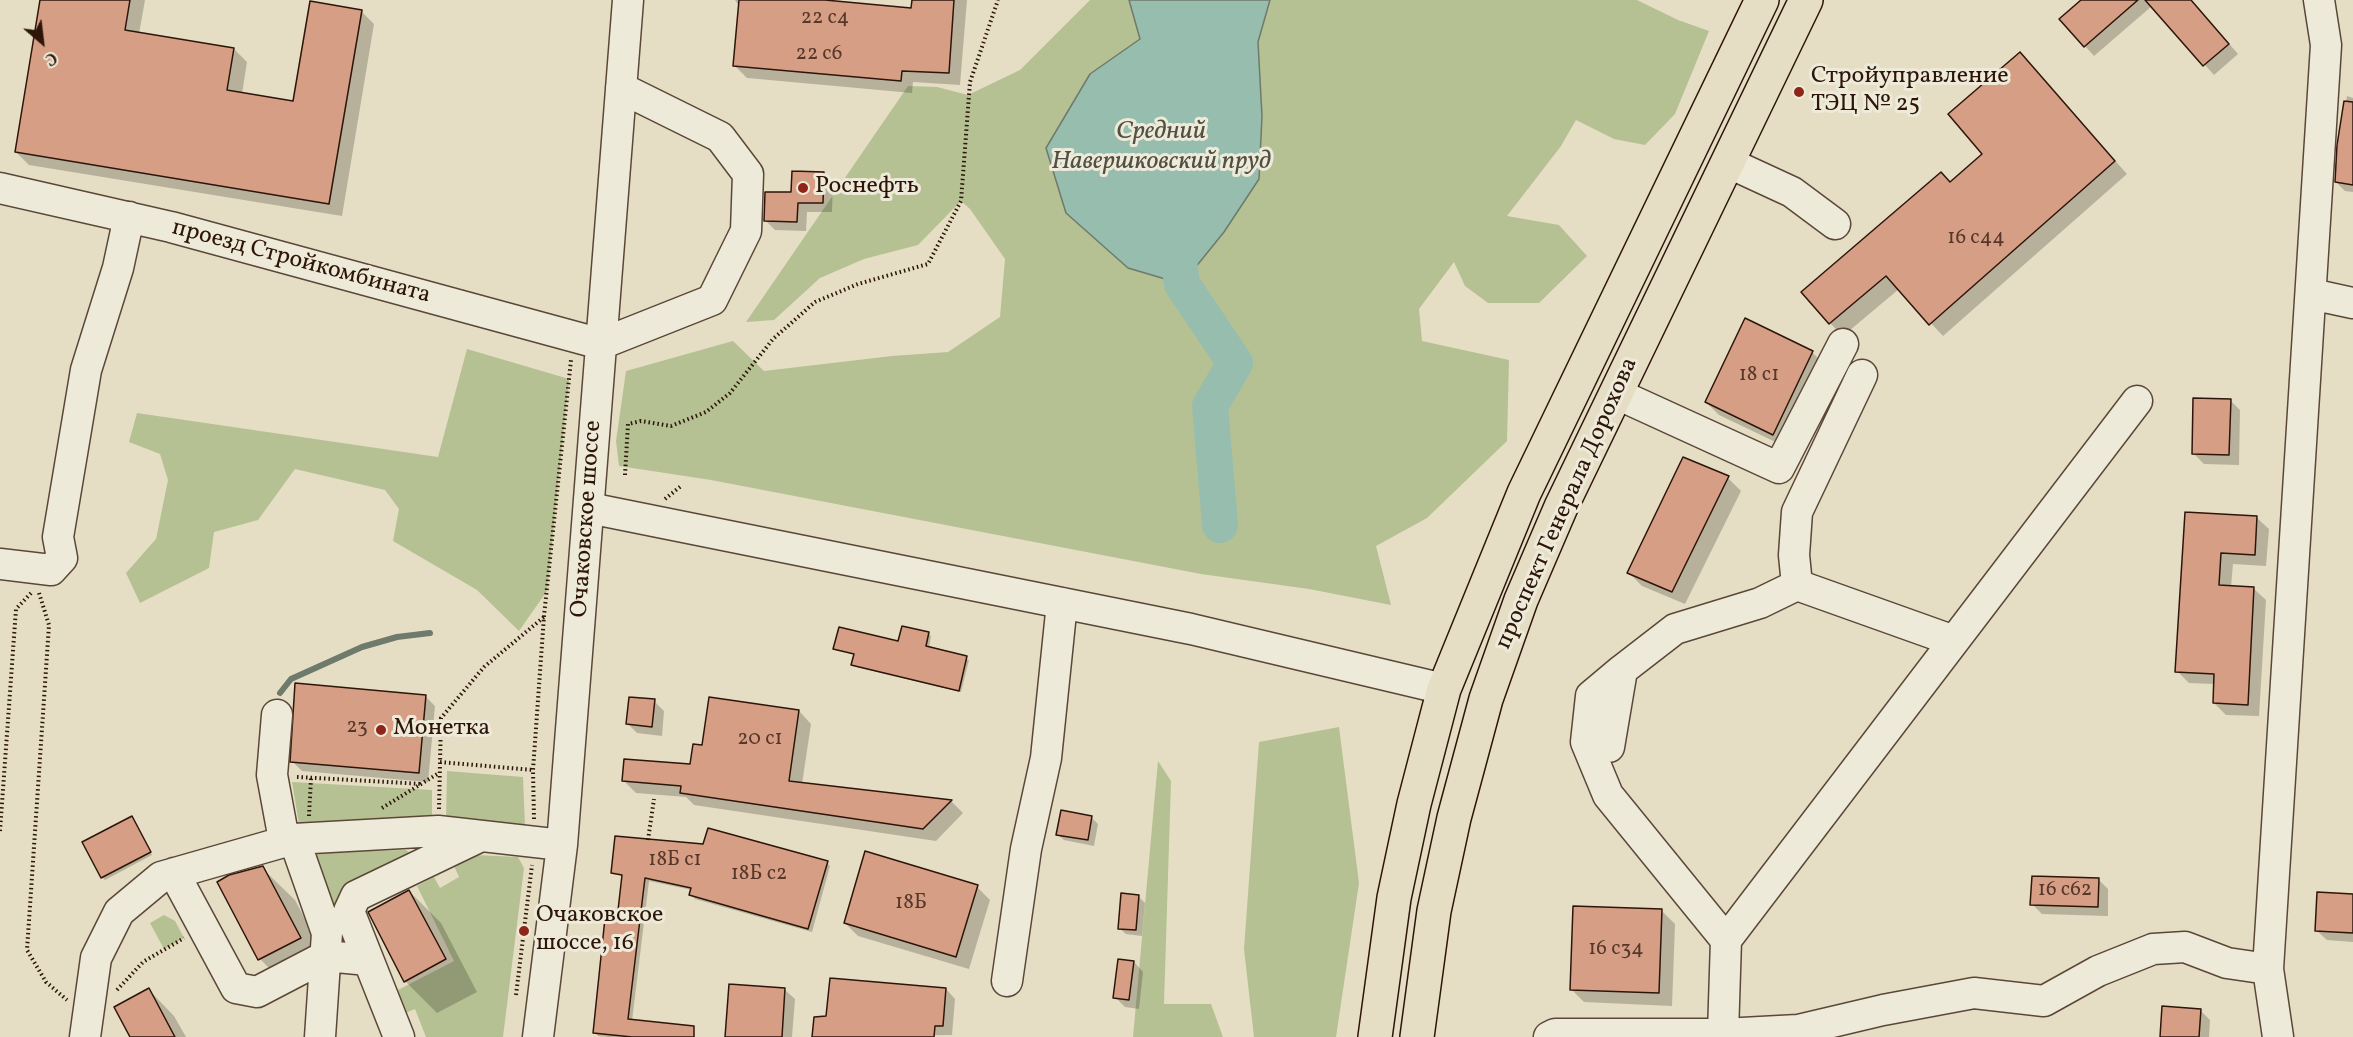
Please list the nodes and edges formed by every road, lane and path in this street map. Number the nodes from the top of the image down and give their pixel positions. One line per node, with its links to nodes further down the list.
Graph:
1 (628, 0): 6 (street, Очаковское шоссе)
2 (998, 0): 18 (path)
3 (1762, 0): 26 (main road, проспект Генерала Дорохова)
4 (1806, 0): 7 (main road, проспект Генерала Дорохова)
5 (2319, 0): 11 (street)
6 (621, 88): 13 (street, Очаковское шоссе); 13 (street)
7 (1727, 162): 10 (street); 16 (main road, проспект Генерала Дорохова)
8 (0, 188): 9 (street, проезд Стройкомбината)
9 (129, 217): 13 (street, проезд Стройкомбината); 20 (street)
10 (1835, 224)
11 (2311, 294): 12 (street); 48 (street)
12 (2353, 303)
13 (587, 341): 19 (street, Очаковское шоссе); 23 (path)
14 (1843, 344): 16 (street)
15 (1862, 375): 21 (street)
16 (1615, 393): 58 (main road, проспект Генерала Дорохова)
17 (2137, 401): 24 (street)
18 (625, 476)
19 (589, 508): 22 (street); 42 (street, Очаковское шоссе)
20 (0, 564)
21 (1797, 585): 24 (street); 25 (street)
22 (1062, 603): 26 (street); 49 (street)
23 (544, 616): 29 (path); 30 (path)
24 (1954, 641): 45 (street)
25 (1622, 670): 28 (street); 45 (street)
26 (1444, 689): 57 (main road, проспект Генерала Дорохова)
27 (277, 715): 32 (street)
28 (1609, 747)
29 (440, 762): 30 (path); 31 (path)
30 (533, 770): 42 (path)
31 (440, 772): 34 (path); 35 (path)
32 (272, 775): 33 (path); 40 (street)
33 (311, 778): 34 (path); 40 (path)
34 (422, 784): 37 (path)
35 (439, 797)
36 (654, 799): 41 (path)
37 (374, 813)
38 (0, 831): 52 (path)
39 (481, 836): 40 (street); 42 (street); 47 (street)
40 (295, 839): 43 (street); 46 (street)
41 (648, 840)
42 (548, 843): 51 (path); 56 (street, Очаковское шоссе)
43 (174, 873): 46 (street); 52 (street)
44 (180, 929): 50 (path)
45 (1726, 940): 53 (street)
46 (326, 956): 47 (street); 54 (street)
47 (368, 960): 55 (street)
48 (2268, 969): 53 (street); 60 (street)
49 (1007, 981)
50 (115, 993)
51 (515, 1003)
52 (92, 1031)
53 (1723, 1034): 59 (street)
54 (320, 1037)
55 (399, 1037)
56 (538, 1037)
57 (1374, 1037)
58 (1417, 1037)
59 (1549, 1037)
60 (2278, 1037)

